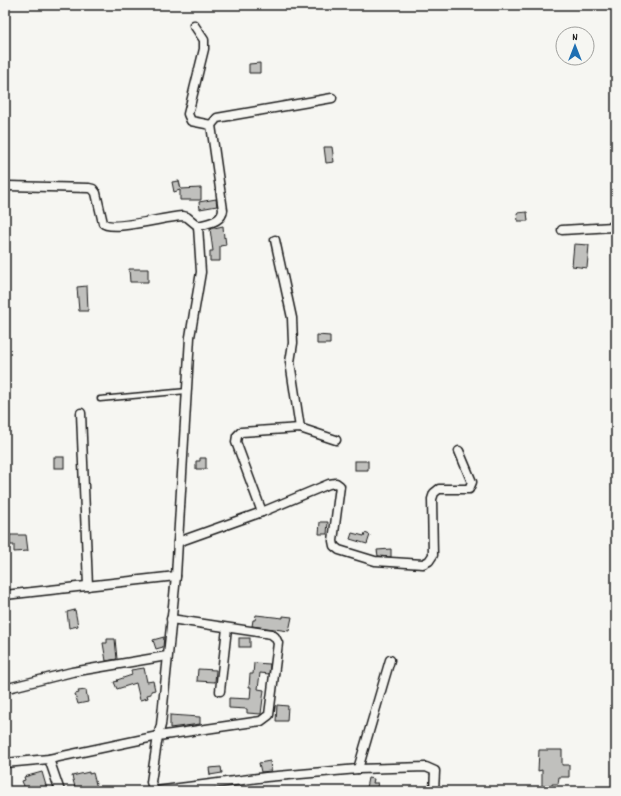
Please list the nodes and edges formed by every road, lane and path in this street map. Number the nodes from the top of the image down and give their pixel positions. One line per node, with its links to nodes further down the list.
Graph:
1 (194, 25): 3 (street)
2 (332, 98): 3 (street)
3 (210, 125): 6 (street)
4 (8, 186): 6 (street)
5 (616, 225): 7 (street)
6 (198, 226): 9 (street)
7 (562, 230)
8 (275, 240): 12 (street)
9 (187, 391): 10 (lane); 16 (street)
10 (100, 399)
11 (80, 413): 18 (street)
12 (300, 428): 13 (street); 15 (street)
13 (336, 440)
14 (459, 451): 15 (street)
15 (262, 512): 16 (street)
16 (178, 542): 17 (street)
17 (176, 576): 18 (street); 20 (street)
18 (88, 586): 19 (street)
19 (5, 595)
20 (171, 619): 21 (street); 22 (street)
21 (227, 628): 25 (street); 26 (street)
22 (167, 656): 24 (street); 26 (street)
23 (390, 660): 29 (street)
24 (12, 687)
25 (220, 691)
26 (158, 736): 27 (street); 32 (street)
27 (50, 759): 28 (street); 31 (street)
28 (5, 763)
29 (358, 769): 30 (street); 34 (street)
30 (221, 782): 32 (street); 33 (street)
31 (60, 791)
32 (155, 791)
33 (223, 791)
34 (434, 791)

